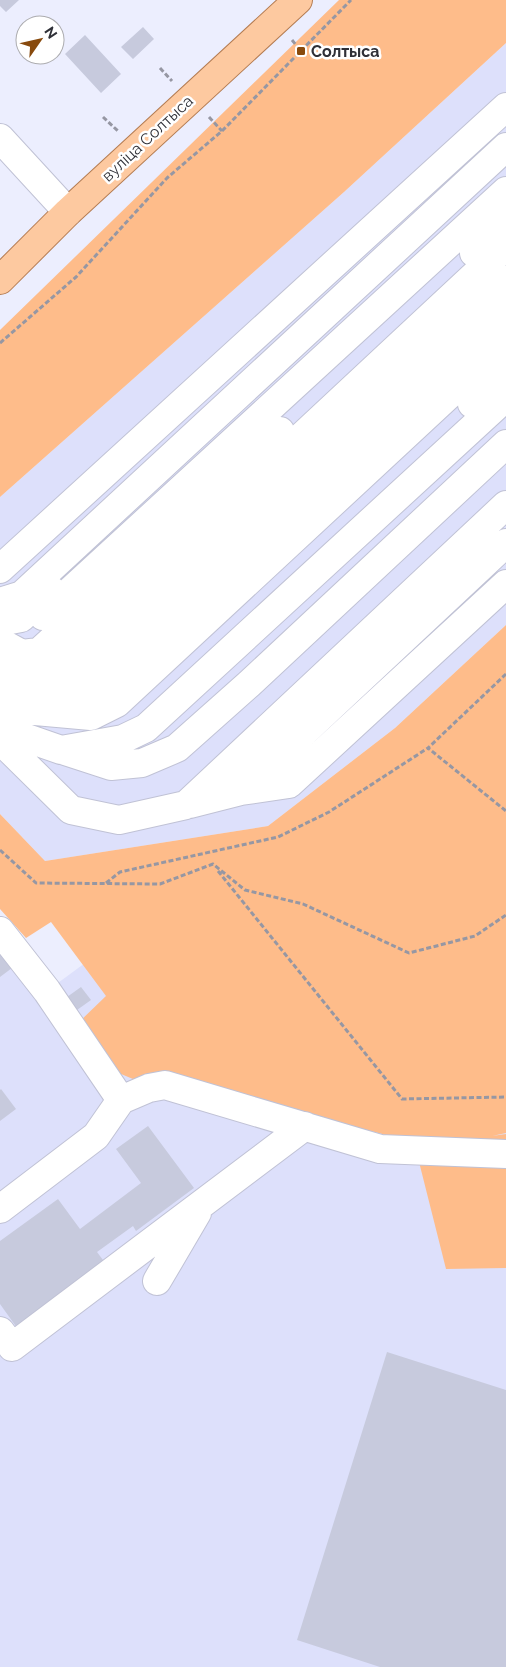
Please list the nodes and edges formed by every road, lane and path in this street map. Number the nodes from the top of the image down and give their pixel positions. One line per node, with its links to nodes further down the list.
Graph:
1 (298, 0): 11 (main road, вуліца Солтыса)
2 (351, 0): 20 (path)
3 (506, 87): 32 (street)
4 (506, 107): 34 (street)
5 (506, 126): 35 (street)
6 (0, 138): 11 (street)
7 (506, 147): 37 (street)
8 (506, 170): 38 (street)
9 (506, 191): 38 (street)
10 (506, 206): 38 (street)
11 (68, 212): 15 (main road, вуліца Солтыса)
12 (506, 223): 38 (street)
13 (506, 246): 38 (street)
14 (506, 260): 38 (street)
15 (0, 280)
16 (506, 280): 40 (street)
17 (506, 295): 40 (street)
18 (506, 313): 40 (street)
19 (506, 342): 41 (street)
20 (0, 343)
21 (506, 358): 41 (street)
22 (506, 372): 38 (street)
23 (506, 397): 44 (street)
24 (506, 411): 45 (street)
25 (506, 427): 45 (street)
26 (506, 444): 45 (street)
27 (506, 460): 45 (street)
28 (506, 488): 47 (street)
29 (506, 505): 47 (street)
30 (506, 525): 46 (street)
31 (506, 544): 46 (street)
32 (0, 545)
33 (506, 561): 46 (street)
34 (0, 569)
35 (0, 584)
36 (506, 584): 46 (street)
37 (0, 602)
38 (7, 669): 40 (street); 41 (street); 44 (street)
39 (506, 674): 43 (path)
40 (68, 691)
41 (91, 716)
42 (0, 740): 47 (street)
43 (428, 748): 48 (path); 51 (path)
44 (61, 750): 45 (street)
45 (116, 760)
46 (240, 792): 47 (street)
47 (174, 809)
48 (506, 811)
49 (0, 850): 51 (path)
50 (213, 864): 51 (path); 52 (path); 54 (path)
51 (105, 884)
52 (506, 915)
53 (0, 931): 55 (street)
54 (506, 1097)
55 (121, 1100): 56 (street); 59 (street)
56 (305, 1126): 57 (street); 58 (street)
57 (506, 1154)
58 (203, 1203): 60 (street); 61 (street)
59 (0, 1209)
60 (157, 1281)
61 (0, 1331)

